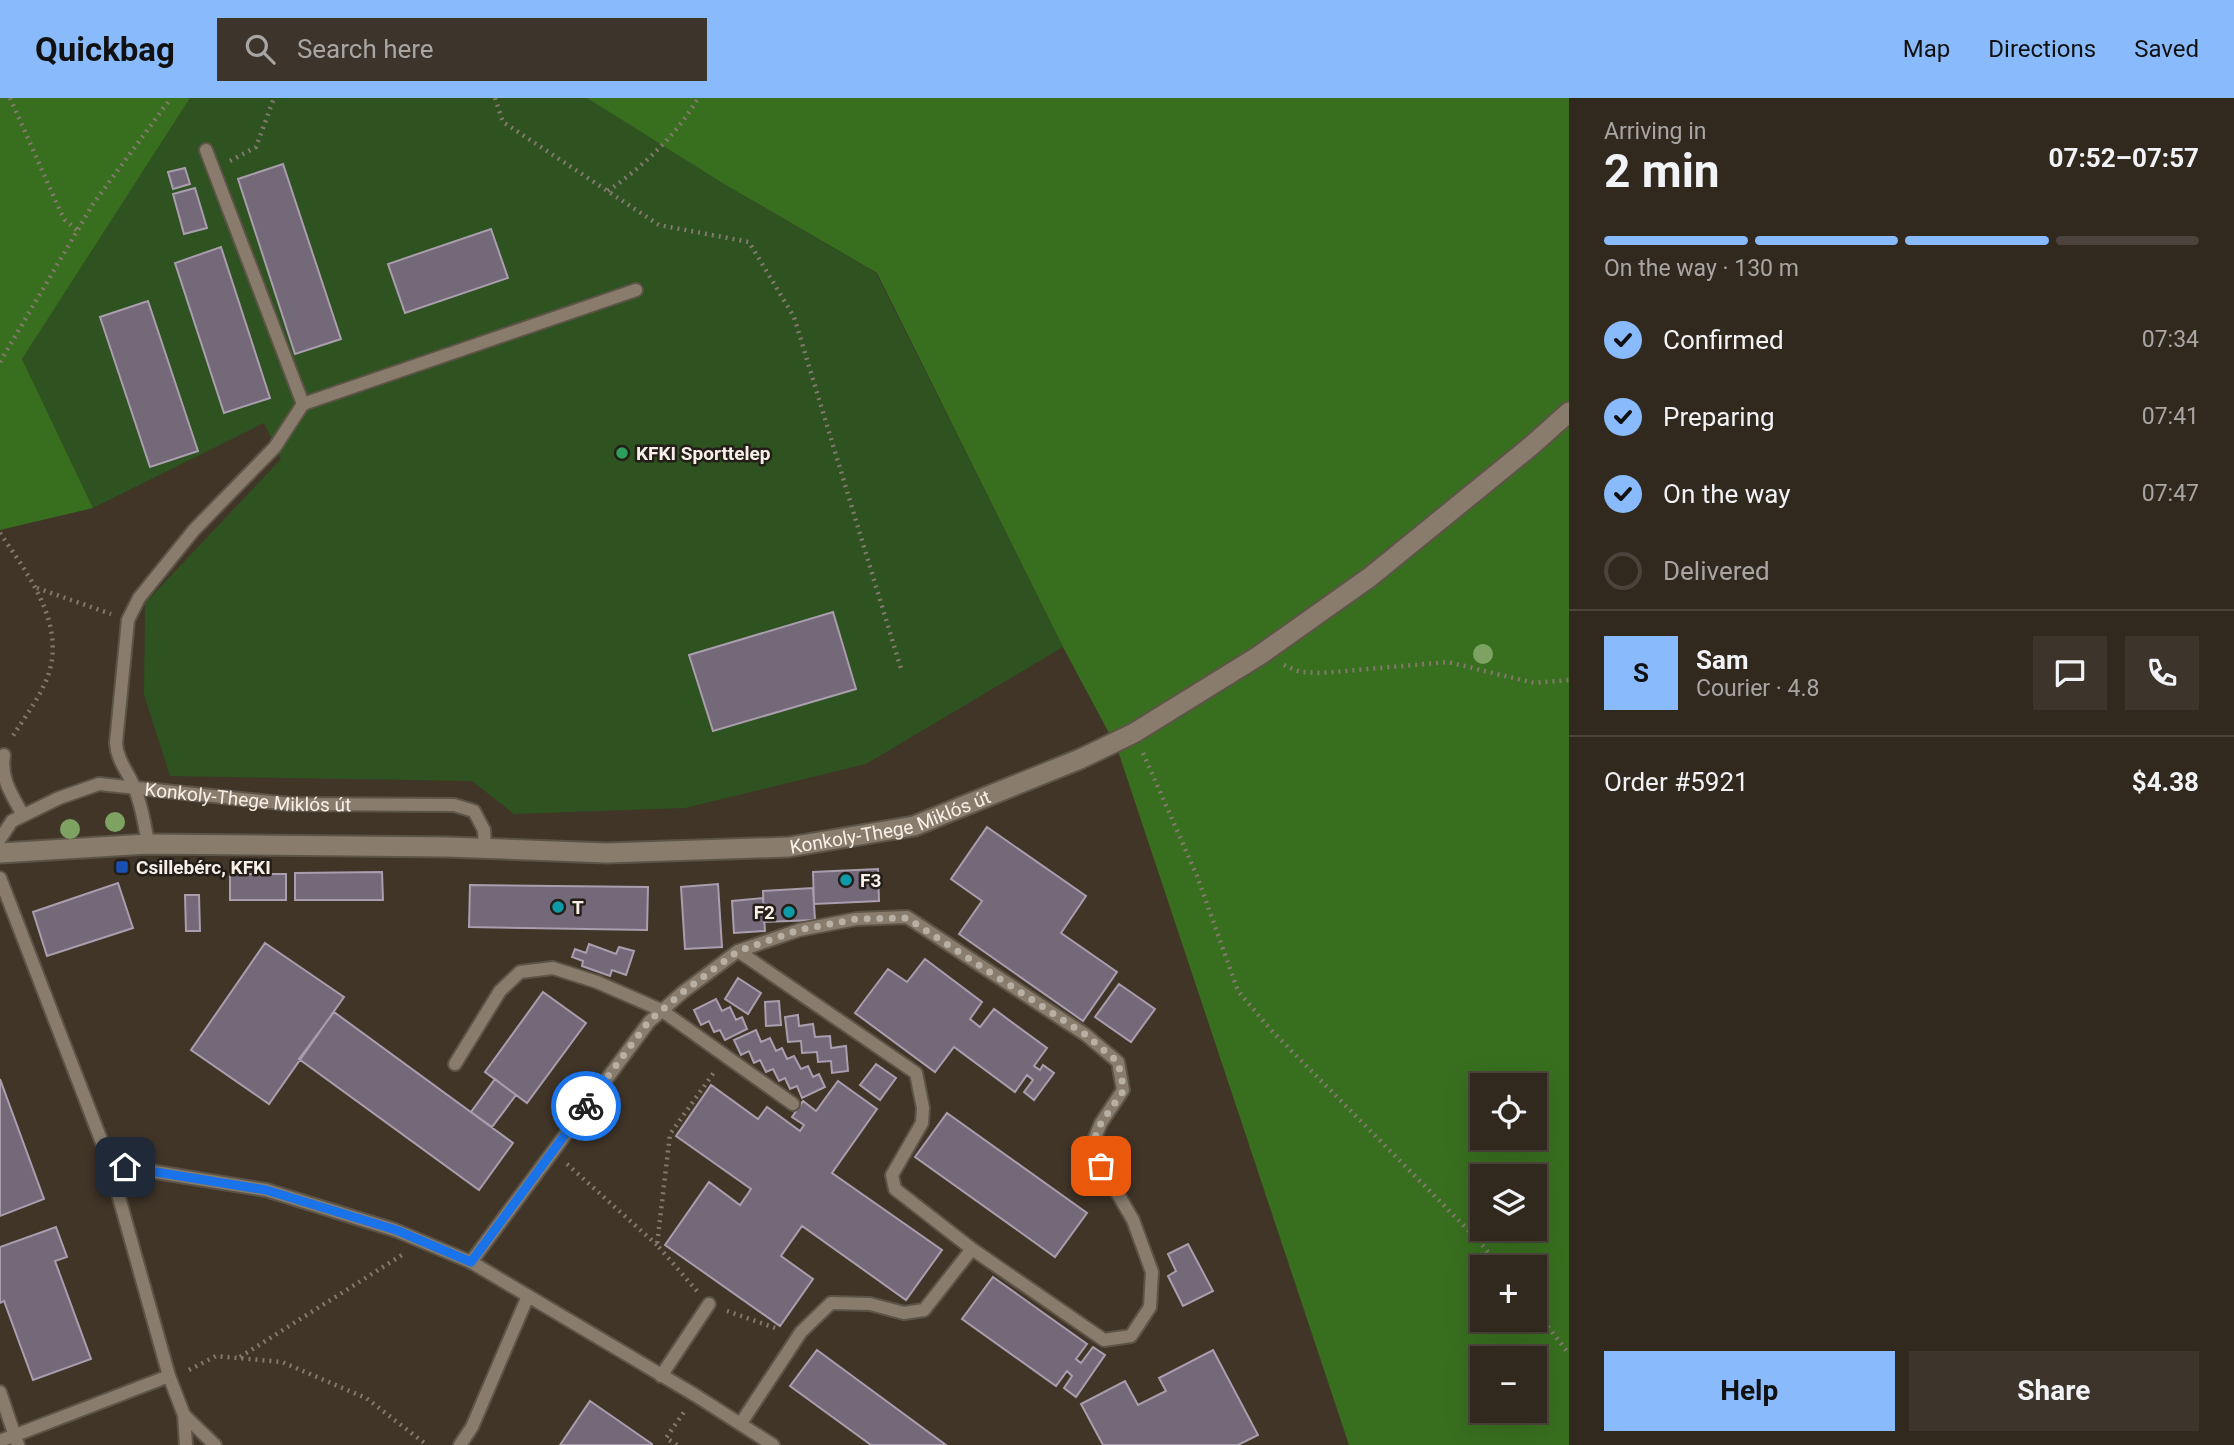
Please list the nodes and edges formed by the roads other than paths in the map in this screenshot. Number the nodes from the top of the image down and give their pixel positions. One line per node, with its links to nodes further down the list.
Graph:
1 (206, 150): 3 (lane)
2 (636, 290): 3 (lane)
3 (303, 404): 6 (lane)
4 (1569, 412): 10 (street, Konkoly-Thege Miklós út)
5 (4, 755): 7 (lane)
6 (134, 787): 7 (lane, Konkoly-Thege Miklós út); 9 (lane); 10 (lane, Konkoly-Thege Miklós út)
7 (23, 815): 8 (lane, Konkoly-Thege Miklós út)
8 (0, 839)
9 (148, 844): 10 (street, Konkoly-Thege Miklós út); 11 (street, Konkoly-Thege Miklós út)
10 (485, 848)
11 (0, 852)
12 (0, 878): 17 (lane)
13 (738, 951): 14 (lane); 18 (lane); 18 (lane)
14 (662, 1010): 15 (lane); 16 (lane); 19 (lane)
15 (455, 1064)
16 (793, 1104)
17 (108, 1158): 19 (lane); 22 (lane)
18 (972, 1249): 26 (lane)
19 (471, 1262): 20 (lane)
20 (528, 1296): 23 (lane); 31 (lane)
21 (709, 1304): 23 (lane)
22 (169, 1376): 25 (lane); 27 (lane)
23 (661, 1376): 26 (lane)
24 (0, 1392): 27 (lane)
25 (184, 1415): 29 (lane); 30 (lane)
26 (741, 1423): 32 (lane)
27 (17, 1440): 28 (lane)
28 (0, 1441)
29 (186, 1445)
30 (215, 1445)
31 (460, 1445)
32 (773, 1445)

